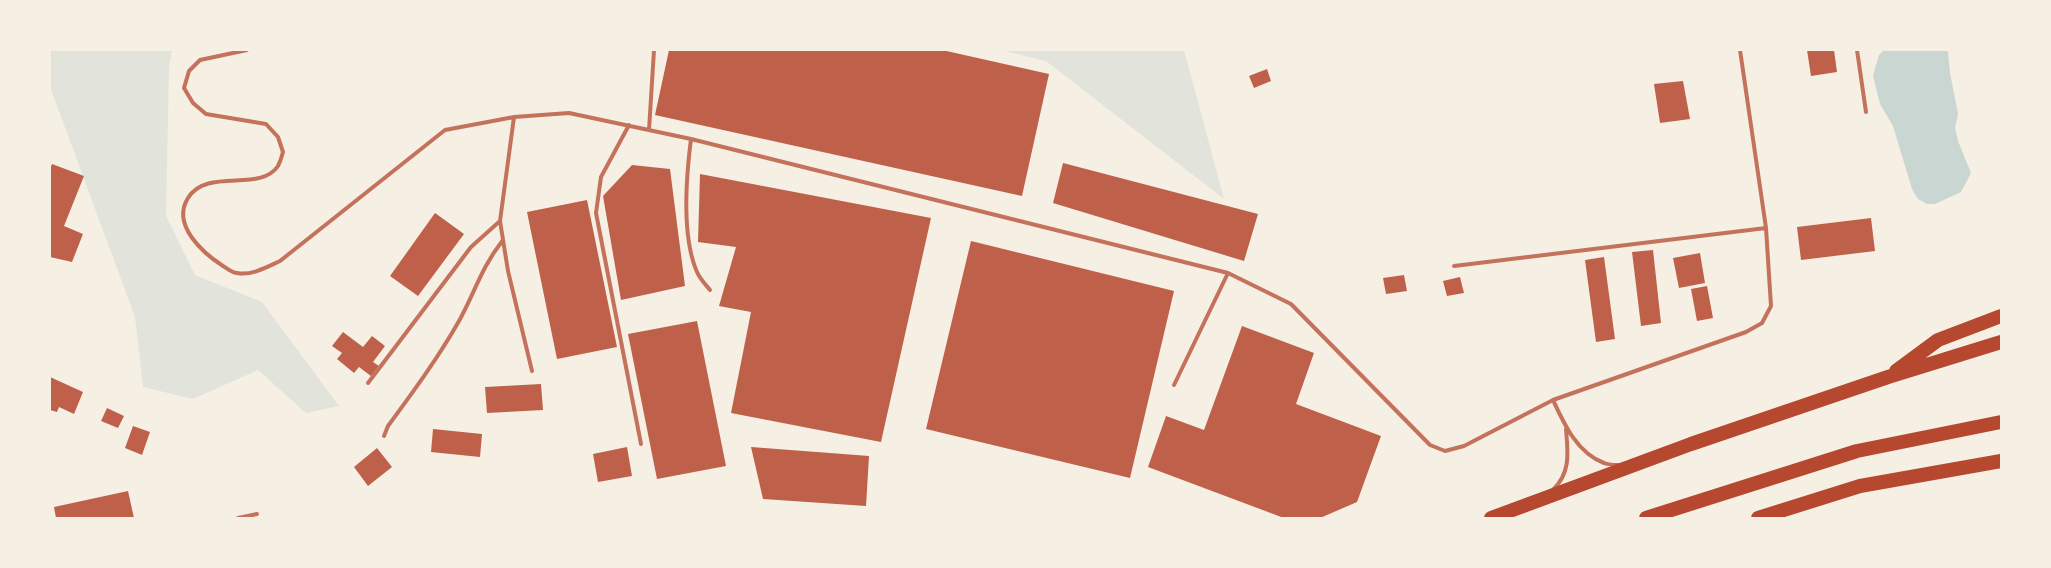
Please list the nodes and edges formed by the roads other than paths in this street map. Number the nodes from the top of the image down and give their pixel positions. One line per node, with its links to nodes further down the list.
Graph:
1 (247, 50): 6 (lane)
2 (654, 50): 8 (lane)
3 (1740, 50): 11 (lane)
4 (1856, 50): 5 (lane)
5 (1866, 112)
6 (514, 117): 7 (lane); 10 (lane)
7 (628, 125): 8 (lane); 26 (lane)
8 (649, 130): 9 (lane)
9 (690, 139): 14 (lane); 15 (lane)
10 (500, 221): 12 (lane); 20 (lane)
11 (1766, 228): 13 (lane); 22 (lane)
12 (503, 240): 18 (lane); 25 (lane)
13 (1454, 266)
14 (1228, 272): 21 (lane); 22 (lane)
15 (710, 290)
16 (2001, 316): 19 (highway)
17 (2001, 342): 19 (highway)
18 (532, 371)
19 (1888, 377): 28 (highway)
20 (368, 384)
21 (1174, 385)
22 (1553, 400): 24 (lane)
23 (2001, 422): 33 (highway)
24 (1566, 429): 28 (lane); 29 (lane)
25 (384, 436)
26 (641, 444)
27 (2001, 461): 34 (highway)
28 (1631, 466): 29 (highway)
29 (1545, 498): 32 (highway)
30 (257, 514): 31 (lane)
31 (238, 518)
32 (1490, 518)
33 (1646, 518)
34 (1758, 518)

